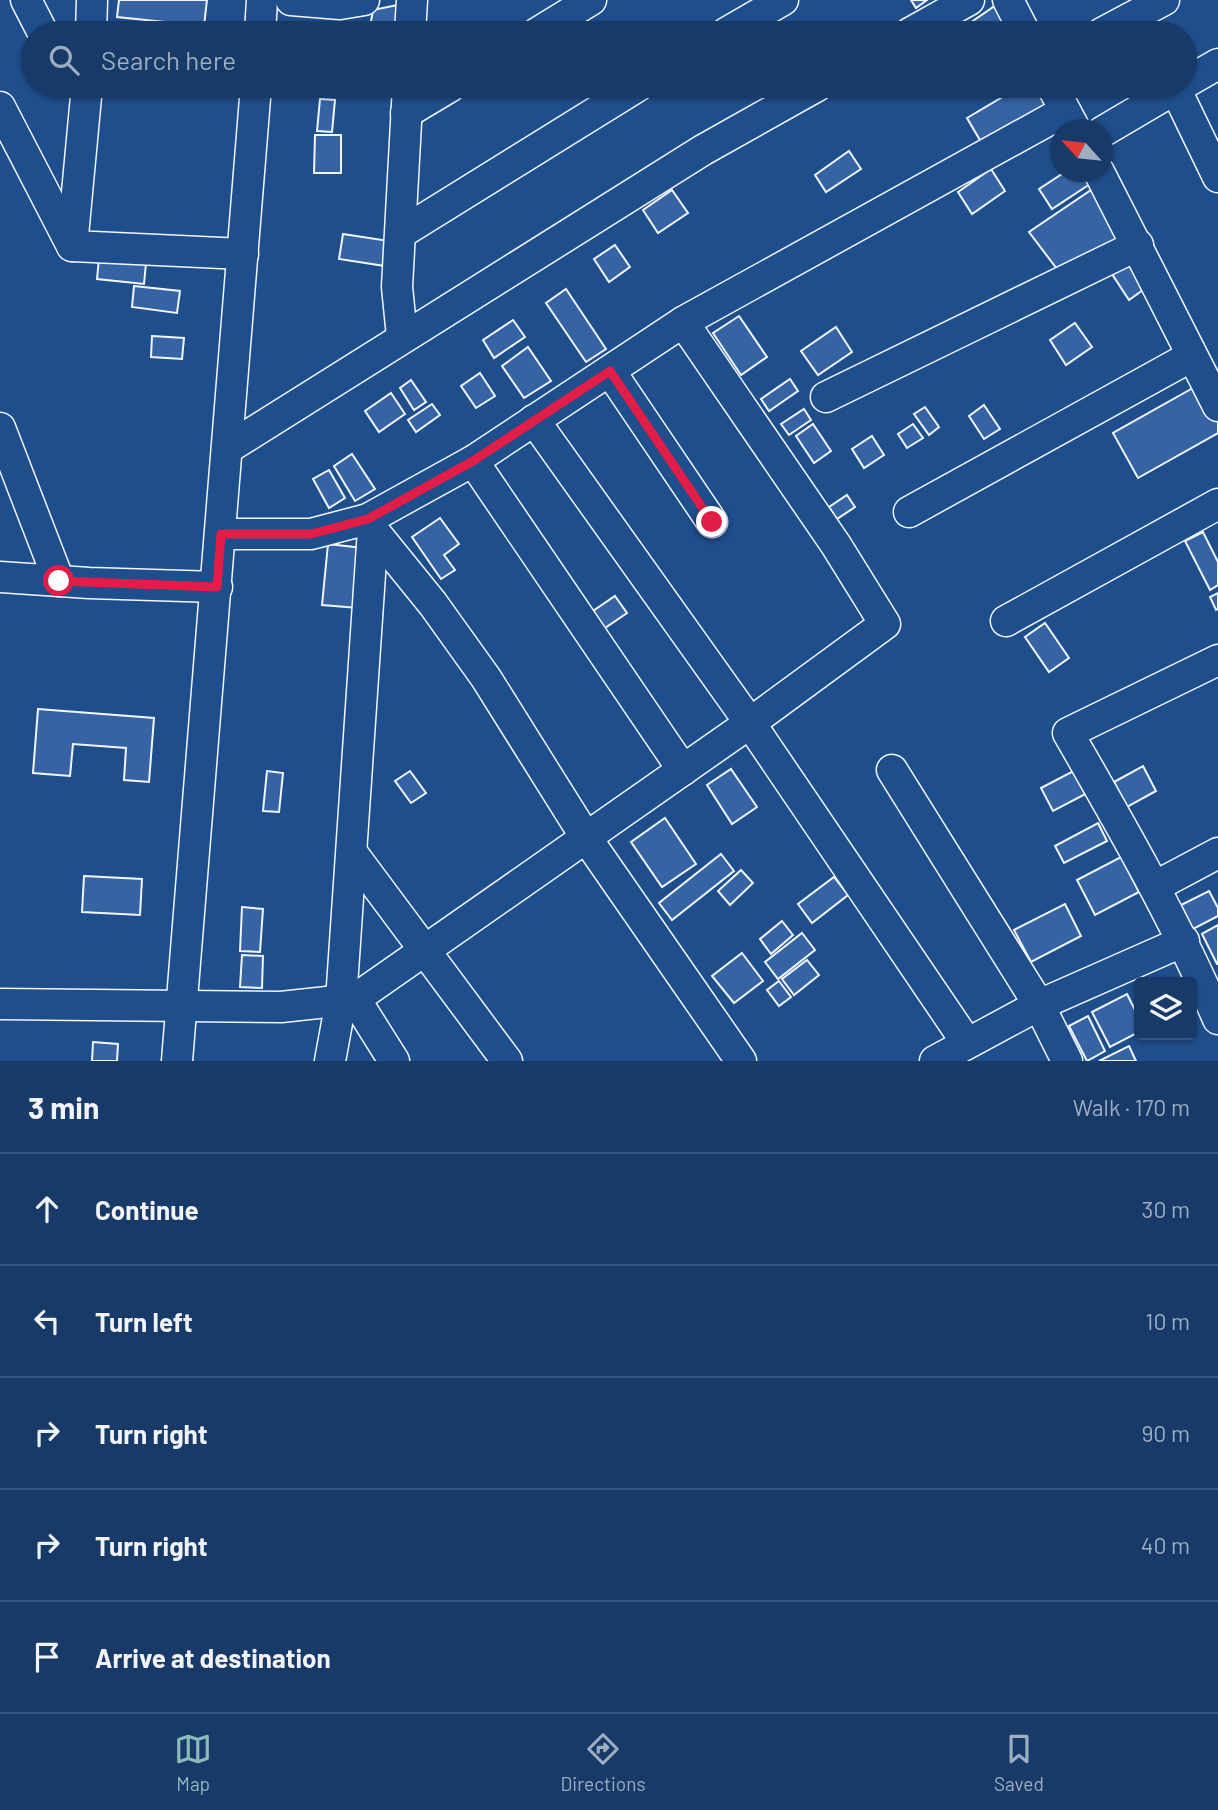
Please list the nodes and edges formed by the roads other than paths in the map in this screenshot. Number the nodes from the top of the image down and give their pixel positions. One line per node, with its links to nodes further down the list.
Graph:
1 (26, 0): 12 (street)
2 (92, 0): 13 (street)
3 (262, 0): 14 (street)
4 (290, 0): 5 (street)
5 (364, 0)
6 (412, 0): 15 (street)
7 (591, 0): 16 (street)
8 (782, 0): 17 (street)
9 (969, 0): 18 (street)
10 (1008, 0): 19 (street)
11 (1145, 12): 20 (street)
12 (37, 21)
13 (91, 21)
14 (261, 21)
15 (411, 21)
16 (557, 21)
17 (746, 21)
18 (931, 21)
19 (1019, 21)
20 (1127, 21)
21 (1218, 64): 22 (street)
22 (1197, 76)
23 (255, 98): 38 (street)
24 (619, 98): 35 (street)
25 (796, 98): 40 (street)
26 (1158, 98): 32 (street)
27 (1183, 98): 33 (street)
28 (85, 99): 37 (street)
29 (407, 99): 35 (street)
30 (0, 107): 37 (street)
31 (1064, 109): 39 (street)
32 (1113, 125)
33 (1218, 177)
34 (1103, 182): 36 (street)
35 (401, 233): 40 (street)
36 (1138, 245): 41 (street); 43 (street)
37 (72, 246): 38 (street)
38 (243, 254): 47 (street)
39 (683, 322): 42 (street); 59 (street)
40 (402, 336): 47 (street)
41 (1191, 357): 44 (street); 50 (street)
42 (610, 371): 45 (street); 51 (street)
43 (826, 397)
44 (1218, 406)
45 (534, 420): 48 (street); 59 (street)
46 (0, 428): 55 (street)
47 (228, 448): 53 (street)
48 (473, 461): 52 (street); 60 (street)
49 (1218, 504): 57 (street)
50 (909, 512)
51 (712, 522)
52 (371, 525): 53 (street); 62 (street); 64 (street)
53 (221, 534): 56 (street)
54 (0, 577): 55 (street)
55 (59, 581): 56 (street)
56 (217, 587): 71 (street)
57 (1006, 621)
58 (1218, 660): 65 (street)
59 (750, 723): 60 (street); 73 (street)
60 (683, 770): 62 (street)
61 (892, 770): 70 (street)
62 (584, 836): 67 (street); 78 (street)
63 (1218, 853): 65 (street)
64 (353, 855): 67 (street); 68 (street)
65 (1156, 886): 66 (street)
66 (1185, 941): 70 (street); 72 (street)
67 (424, 950): 68 (street); 77 (street)
68 (348, 1000): 71 (street); 75 (street); 76 (street)
69 (0, 1004): 71 (street)
70 (1039, 1004): 73 (street); 80 (street)
71 (180, 1007): 74 (street)
72 (1218, 1018)
73 (967, 1042): 79 (street)
74 (177, 1061)
75 (330, 1061)
76 (394, 1061)
77 (507, 1061)
78 (741, 1061)
79 (934, 1061)
80 (1067, 1061)

